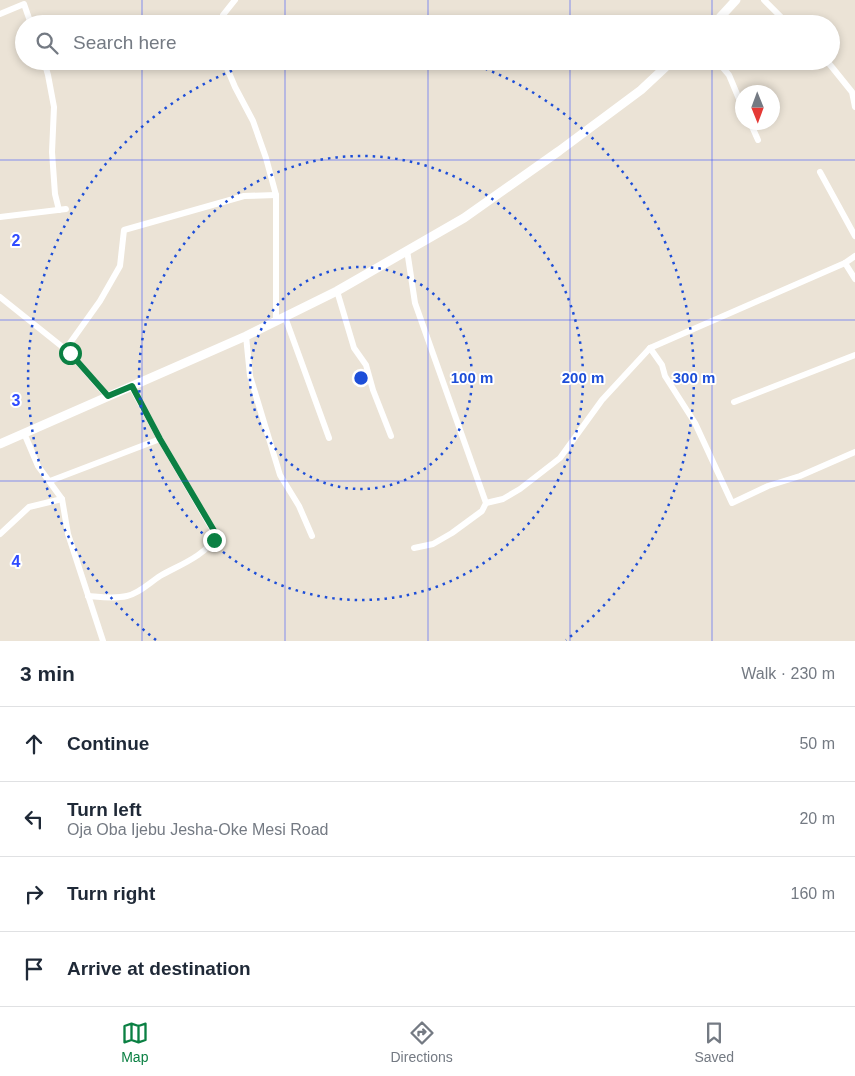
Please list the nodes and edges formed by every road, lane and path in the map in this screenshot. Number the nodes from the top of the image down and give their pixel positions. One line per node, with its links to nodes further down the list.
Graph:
1 (235, 0): 6 (street)
2 (736, 0): 7 (main road)
3 (764, 0): 8 (street)
4 (0, 14): 5 (street)
5 (28, 15)
6 (223, 15)
7 (722, 15)
8 (779, 15)
9 (47, 70): 21 (street)
10 (228, 70): 20 (street)
11 (662, 70): 23 (main road)
12 (724, 70): 14 (street)
13 (835, 70): 15 (street)
14 (735, 90)
15 (854, 90): 16 (street)
16 (855, 106)
17 (754, 130): 18 (street)
18 (758, 140)
19 (820, 172): 22 (street)
20 (276, 195): 29 (street); 32 (street)
21 (0, 217)
22 (855, 236)
23 (407, 250): 27 (main road); 45 (street)
24 (855, 256): 25 (street)
25 (845, 263): 26 (street); 31 (street)
26 (855, 279)
27 (337, 291): 29 (main road); 38 (street)
28 (0, 297): 32 (street)
29 (281, 319): 30 (main road); 39 (street)
30 (246, 336): 34 (main road); 47 (street)
31 (650, 348): 42 (street); 45 (street)
32 (65, 350): 35 (street)
33 (855, 355): 36 (street)
34 (132, 386): 35 (main road); 40 (street)
35 (108, 396): 37 (main road)
36 (734, 402)
37 (24, 434): 41 (main road); 43 (street)
38 (391, 436)
39 (329, 438)
40 (160, 439): 43 (street); 49 (street)
41 (0, 444)
42 (855, 452)
43 (50, 481): 44 (street)
44 (62, 499): 46 (street); 49 (street)
45 (486, 503): 48 (street)
46 (0, 534)
47 (312, 536)
48 (414, 548)
49 (88, 596): 50 (street)
50 (103, 641)

